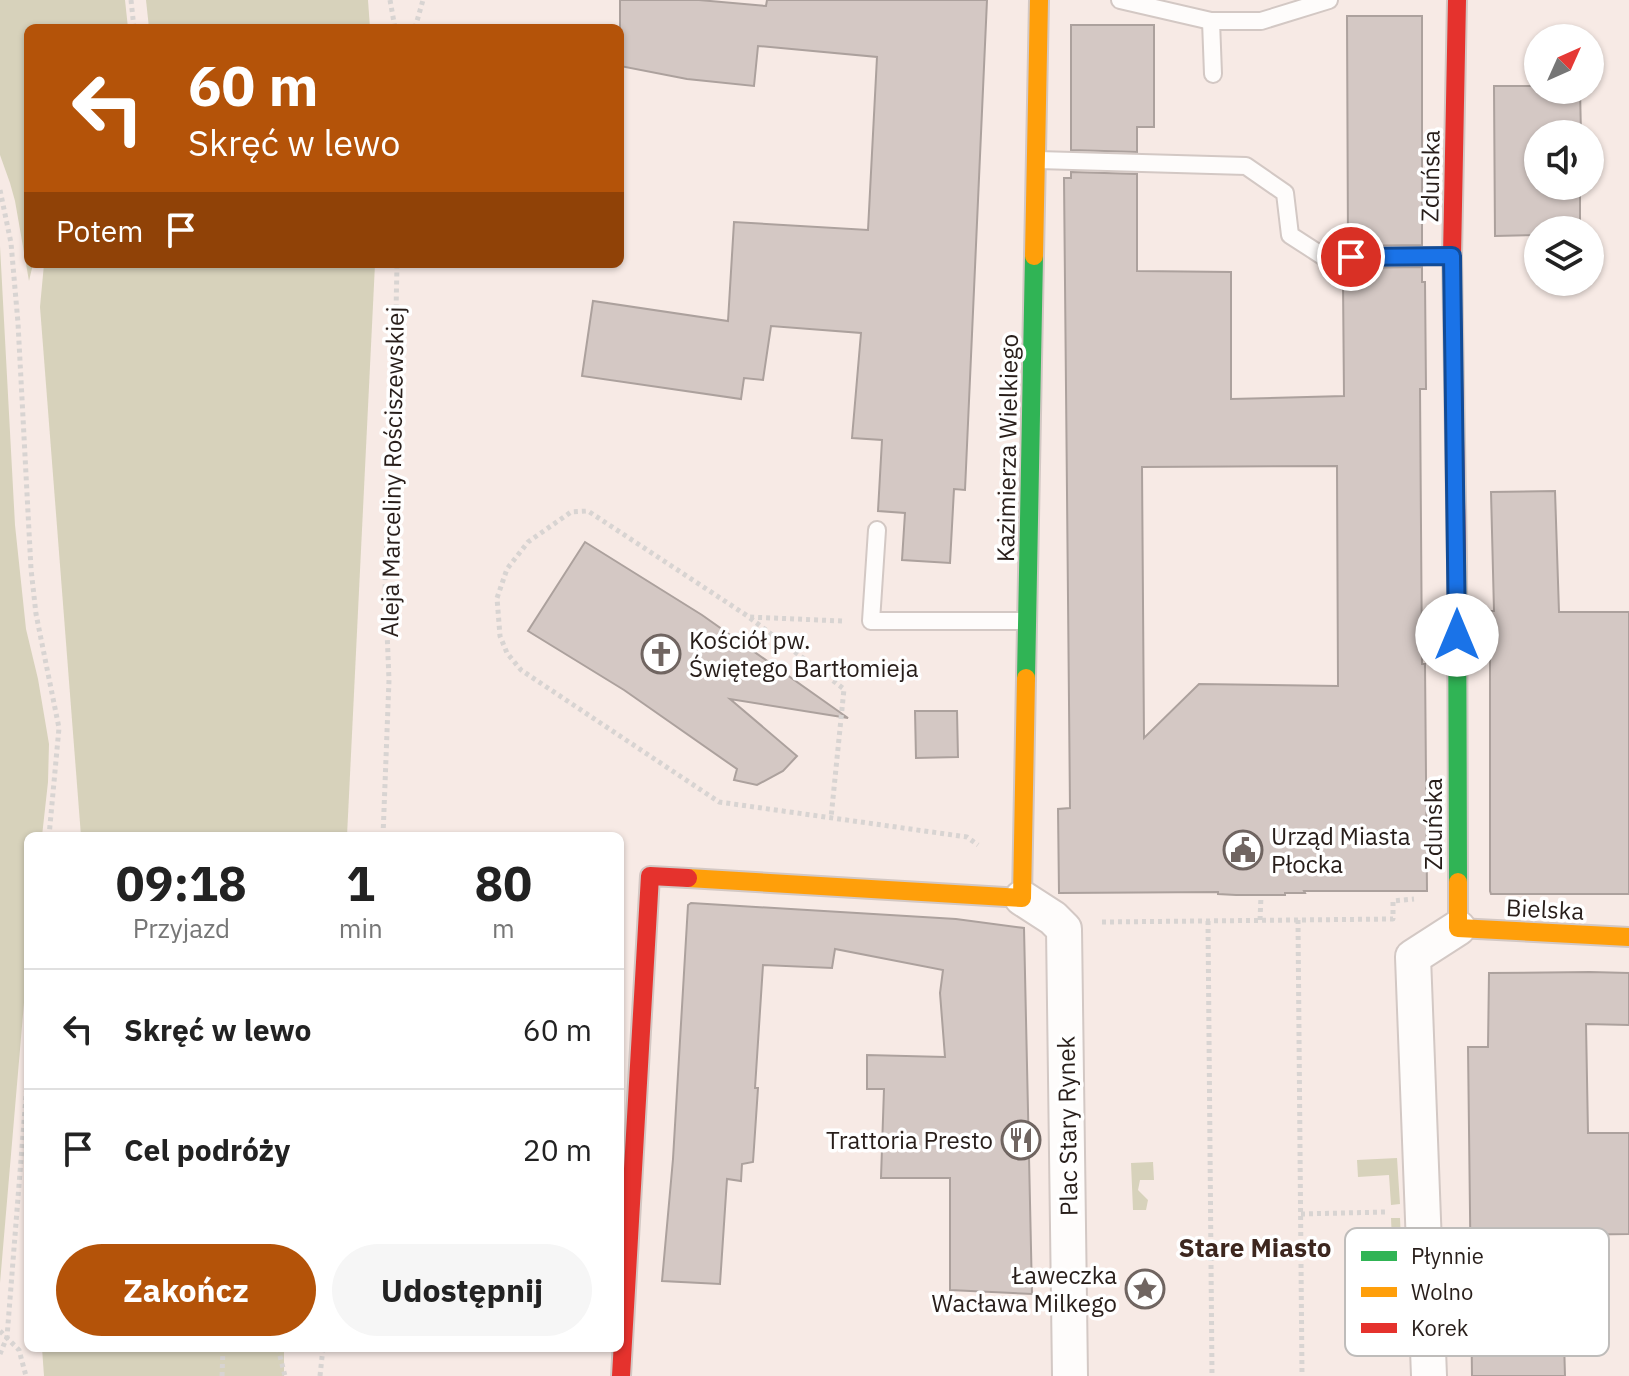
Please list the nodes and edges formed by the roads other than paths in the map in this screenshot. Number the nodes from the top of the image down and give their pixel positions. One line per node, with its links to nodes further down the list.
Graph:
1 (1039, 0): 7 (street, Kazimierza Wielkiego)
2 (1120, 0): 5 (lane)
3 (1329, 0): 5 (lane)
4 (1457, 0): 8 (street, Zduńska)
5 (1211, 21): 6 (lane)
6 (1213, 74)
7 (1036, 160): 8 (lane); 10 (street, Kazimierza Wielkiego)
8 (1452, 256): 12 (street, Zduńska)
9 (877, 530): 10 (lane)
10 (1027, 621): 11 (street, Kazimierza Wielkiego)
11 (1023, 890): 15 (street); 19 (street, Plac Stary Rynek)
12 (1458, 928): 13 (street, Bielska); 14 (street)
13 (1629, 937)
14 (1424, 1228)
15 (624, 1324)
16 (622, 1352): 18 (street)
17 (1428, 1356): 20 (street)
18 (621, 1376)
19 (1070, 1376)
20 (1429, 1376)

